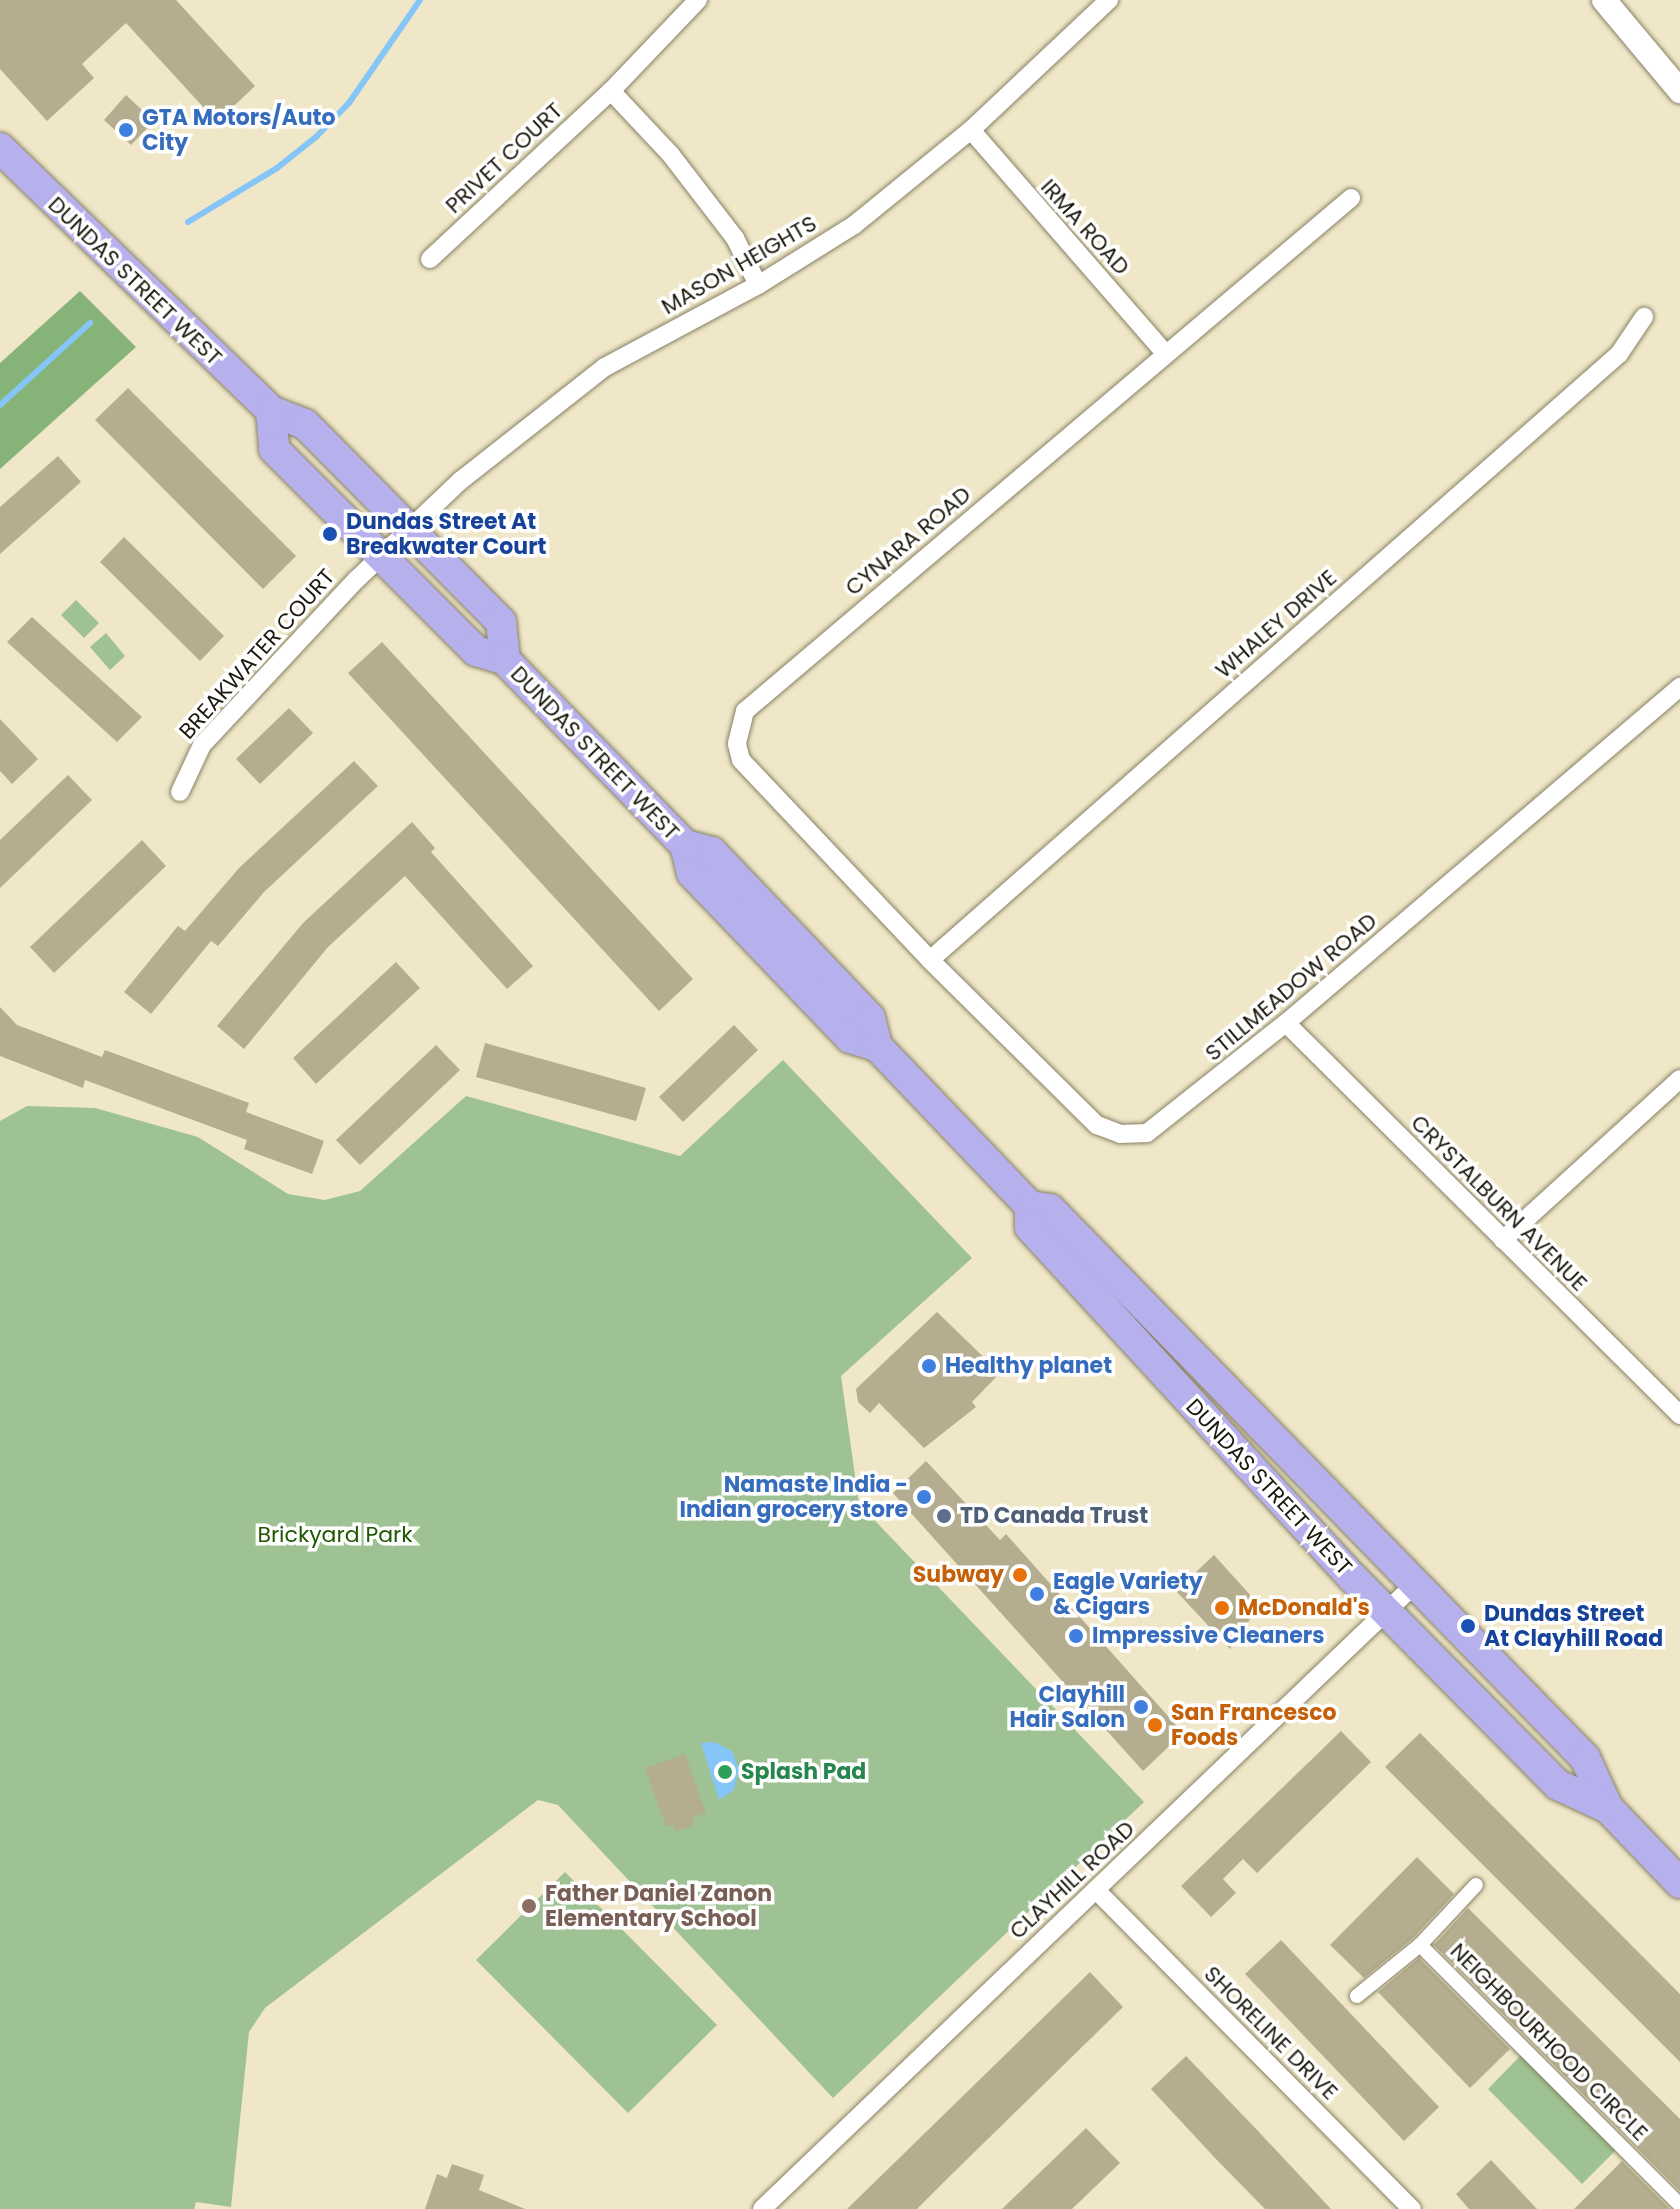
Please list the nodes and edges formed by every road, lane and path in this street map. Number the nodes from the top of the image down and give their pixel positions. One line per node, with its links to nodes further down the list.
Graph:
1 (698, 0): 4 (street, PRIVET COURT)
2 (1109, 0): 6 (street, MASON HEIGHTS)
3 (1604, 0): 5 (street)
4 (611, 91): 9 (street, PRIVET COURT); 10 (street)
5 (1680, 91)
6 (971, 130): 10 (street, MASON HEIGHTS); 12 (street, IRMA ROAD)
7 (0, 148): 13 (main road, DUNDAS STREET WEST)
8 (1351, 198): 12 (street, CYNARA ROAD)
9 (430, 259)
10 (758, 285): 14 (street, MASON HEIGHTS)
11 (1644, 317): 19 (street, WHALEY DRIVE)
12 (1166, 354): 19 (street, CYNARA ROAD)
13 (271, 411): 14 (main road, DUNDAS STREET WEST); 15 (main road, DUNDAS STREET WEST)
14 (408, 528): 15 (street, MASON HEIGHTS); 16 (main road, DUNDAS STREET WEST)
15 (381, 556): 16 (main road, DUNDAS STREET WEST); 18 (street, BREAKWATER COURT)
16 (505, 660): 22 (main road, DUNDAS STREET WEST)
17 (1680, 687): 20 (street, STILLMEADOW ROAD)
18 (180, 792)
19 (930, 960): 20 (street, STILLMEADOW ROAD)
20 (1286, 1023): 23 (street, CRYSTALBURN AVENUE)
21 (1680, 1079): 23 (street)
22 (1030, 1206): 25 (main road, DUNDAS STREET WEST); 26 (main road, DUNDAS STREET WEST)
23 (1503, 1240): 24 (street, CRYSTALBURN AVENUE)
24 (1680, 1415)
25 (1413, 1586): 26 (street, CLAYHILL ROAD); 27 (main road, DUNDAS STREET WEST)
26 (1387, 1613): 27 (main road, DUNDAS STREET WEST); 30 (street, CLAYHILL ROAD)
27 (1608, 1808): 28 (main road, DUNDAS STREET WEST)
28 (1680, 1883)
29 (1476, 1885): 31 (street, NEIGHBOURHOOD CIRCLE)
30 (1096, 1890): 34 (street, CLAYHILL ROAD); 35 (street, SHORELINE DRIVE)
31 (1420, 1945): 32 (street, NEIGHBOURHOOD CIRCLE); 33 (street, NEIGHBOURHOOD CIRCLE)
32 (1357, 1996)
33 (1680, 2205)
34 (762, 2209)
35 (1412, 2209)

